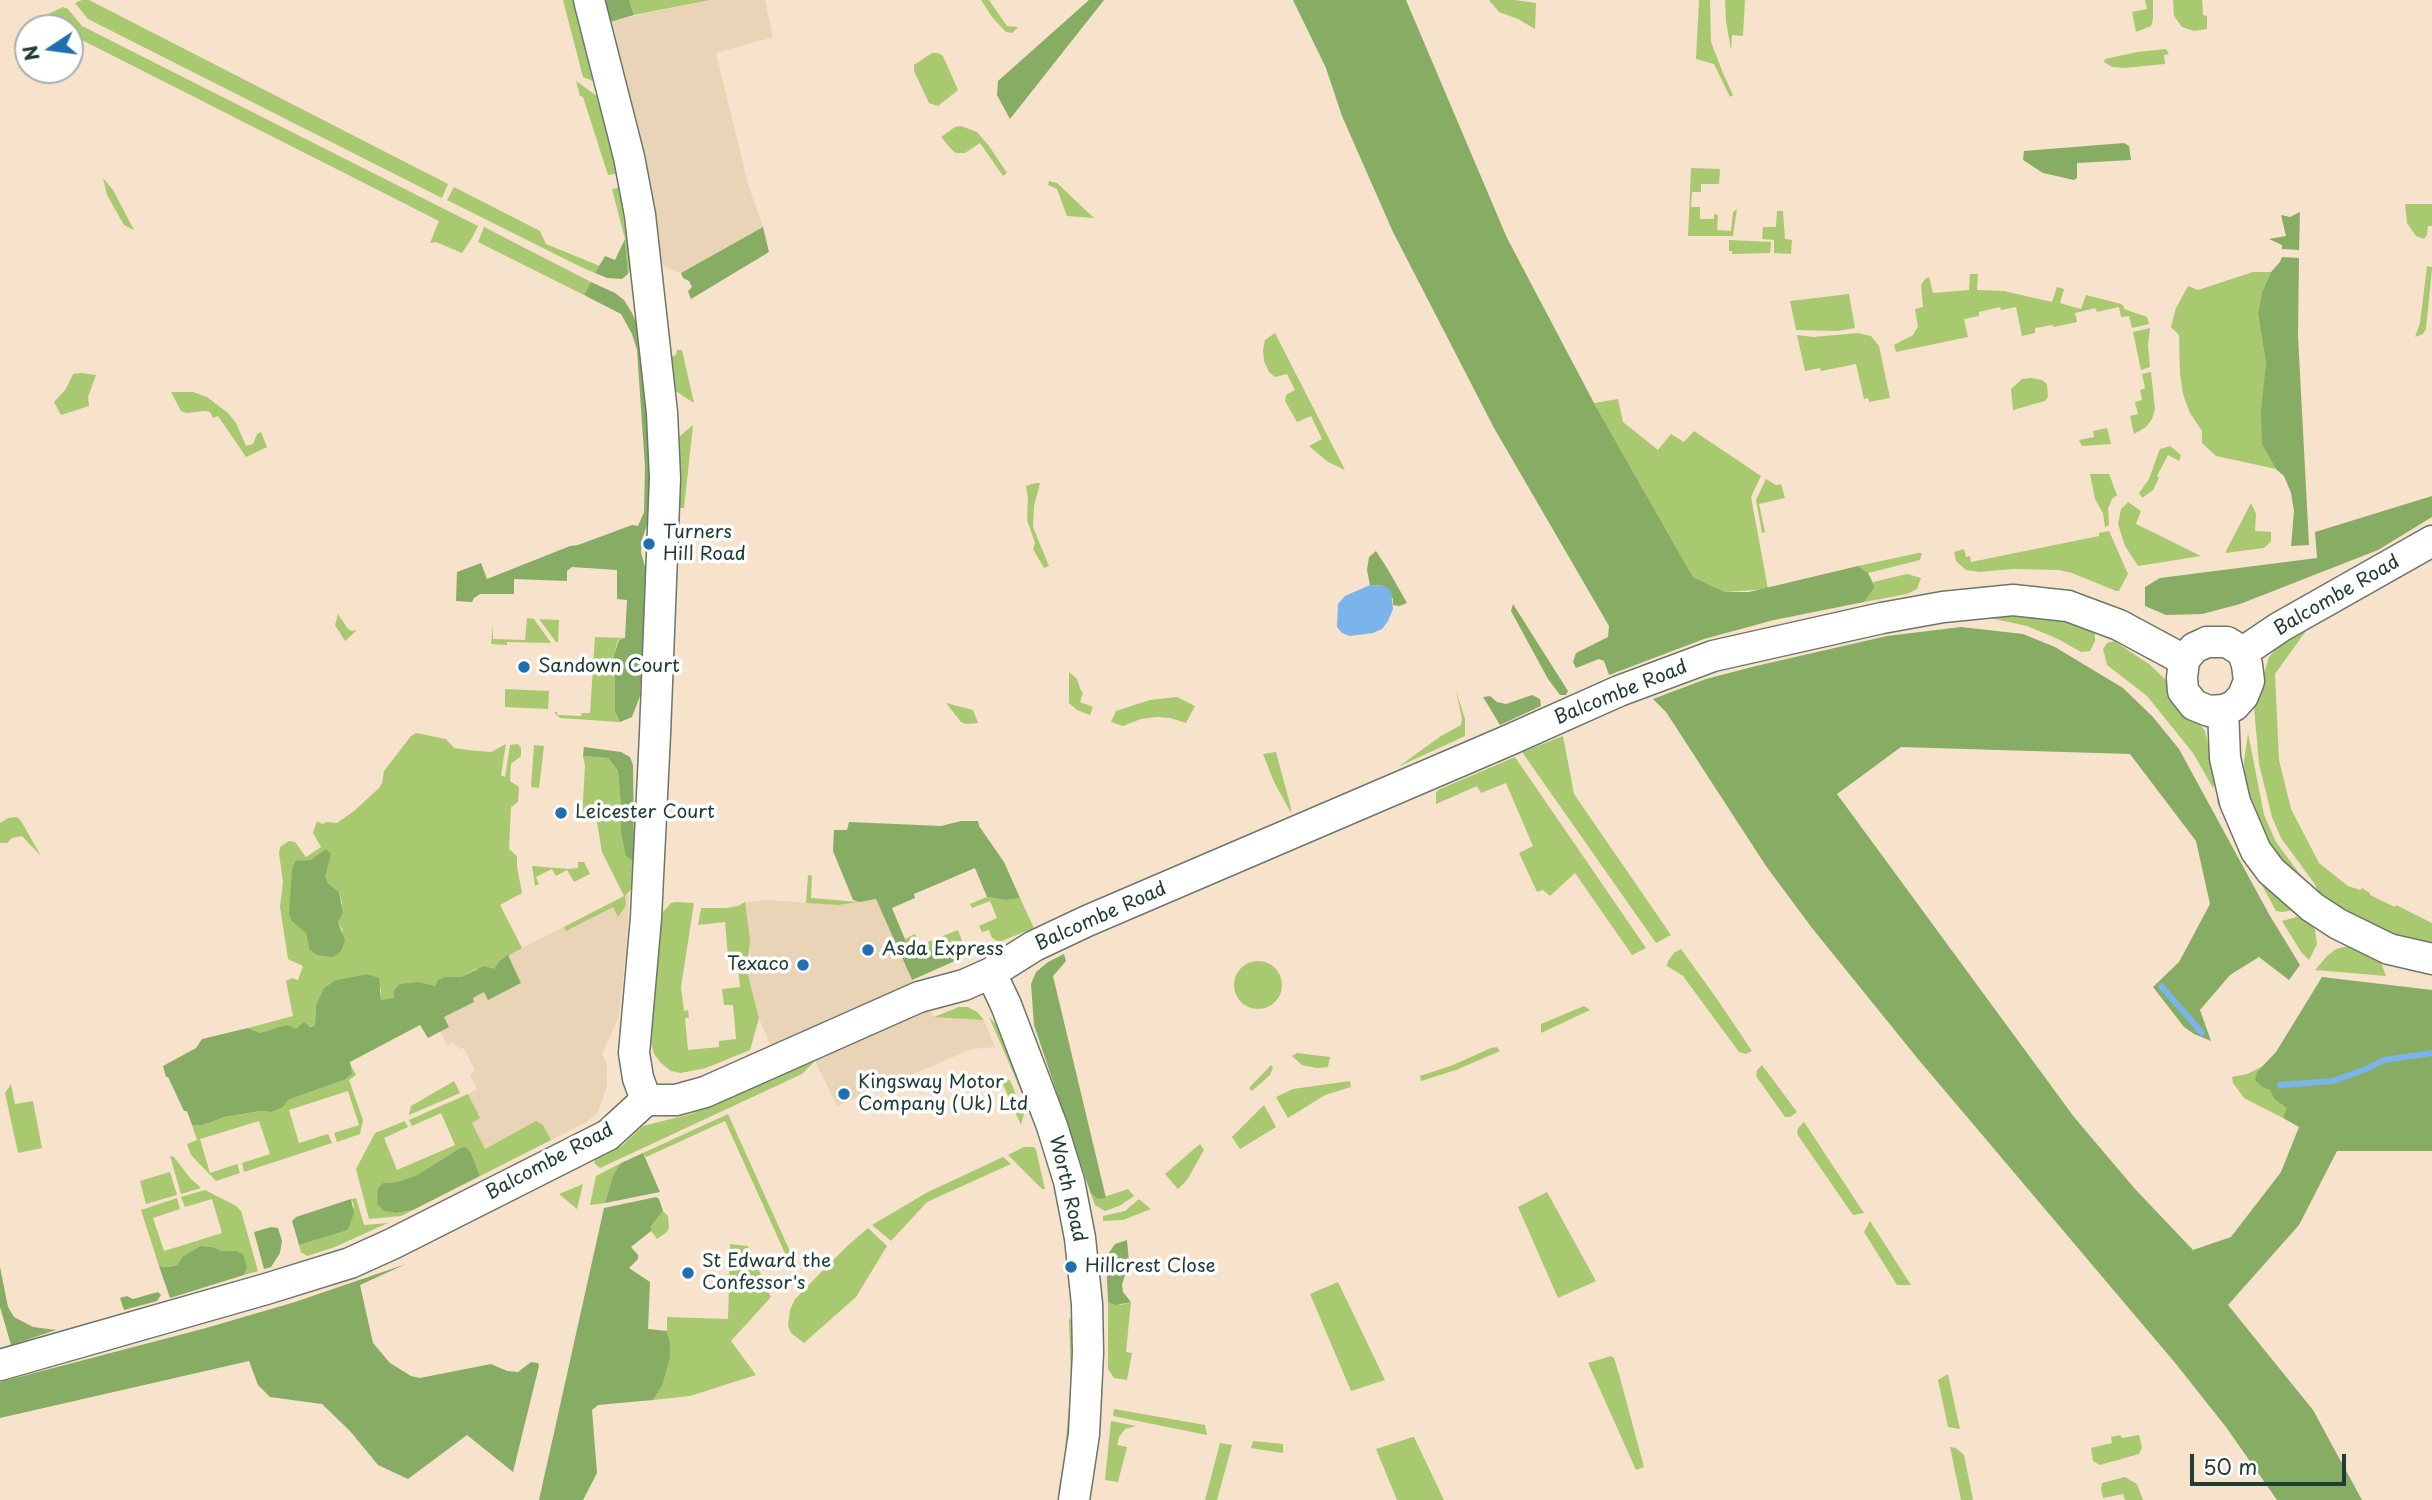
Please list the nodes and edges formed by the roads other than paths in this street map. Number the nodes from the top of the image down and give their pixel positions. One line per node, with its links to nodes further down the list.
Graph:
1 (589, 0): 8 (main road)
2 (2432, 541): 3 (main road, Balcombe Road)
3 (2243, 652): 4 (main road); 5 (main road)
4 (2184, 660): 5 (main road); 7 (main road, Balcombe Road)
5 (2222, 710): 6 (main road)
6 (2432, 959)
7 (991, 973): 8 (main road, Balcombe Road); 10 (main road, Worth Road)
8 (646, 1100): 9 (main road, Balcombe Road)
9 (0, 1365)
10 (1074, 1500)

